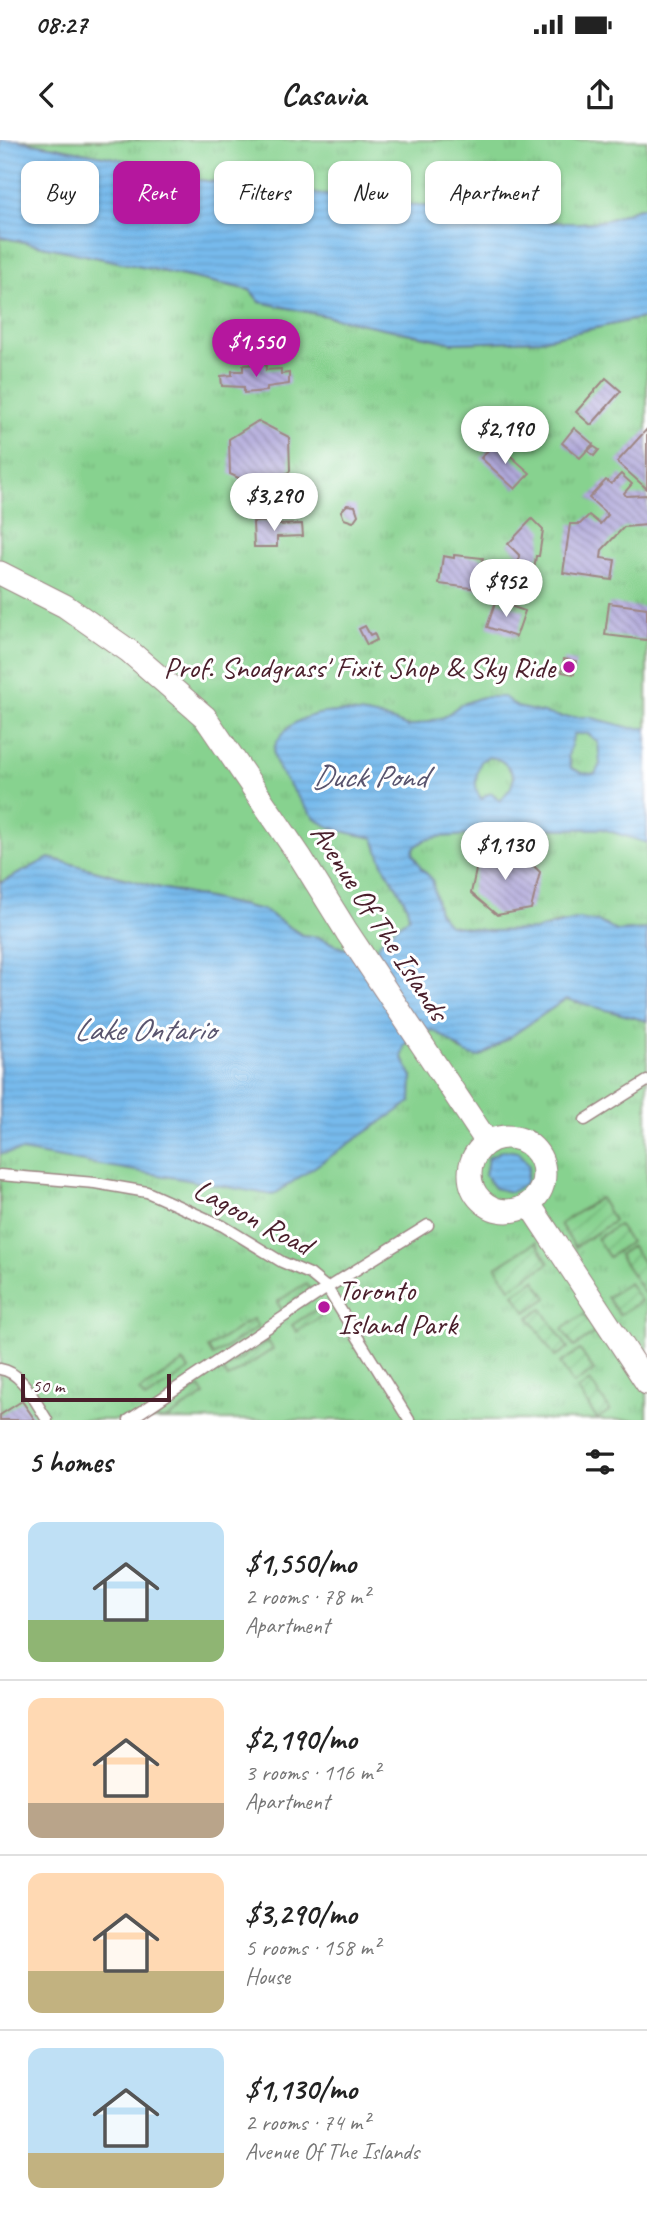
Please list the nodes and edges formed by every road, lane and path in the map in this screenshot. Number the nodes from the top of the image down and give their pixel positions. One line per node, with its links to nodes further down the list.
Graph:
1 (0, 573): 4 (street, Avenue Of The Islands)
2 (647, 1081): 3 (lane)
3 (585, 1120)
4 (487, 1142): 6 (street); 6 (street)
5 (0, 1175): 8 (lane, Lagoon Road)
6 (529, 1204): 10 (street)
7 (428, 1225): 8 (lane)
8 (327, 1288): 12 (lane); 13 (lane, Lagoon Road)
9 (0, 1369): 11 (lane)
10 (647, 1383)
11 (47, 1420)
12 (129, 1420)
13 (409, 1420)

